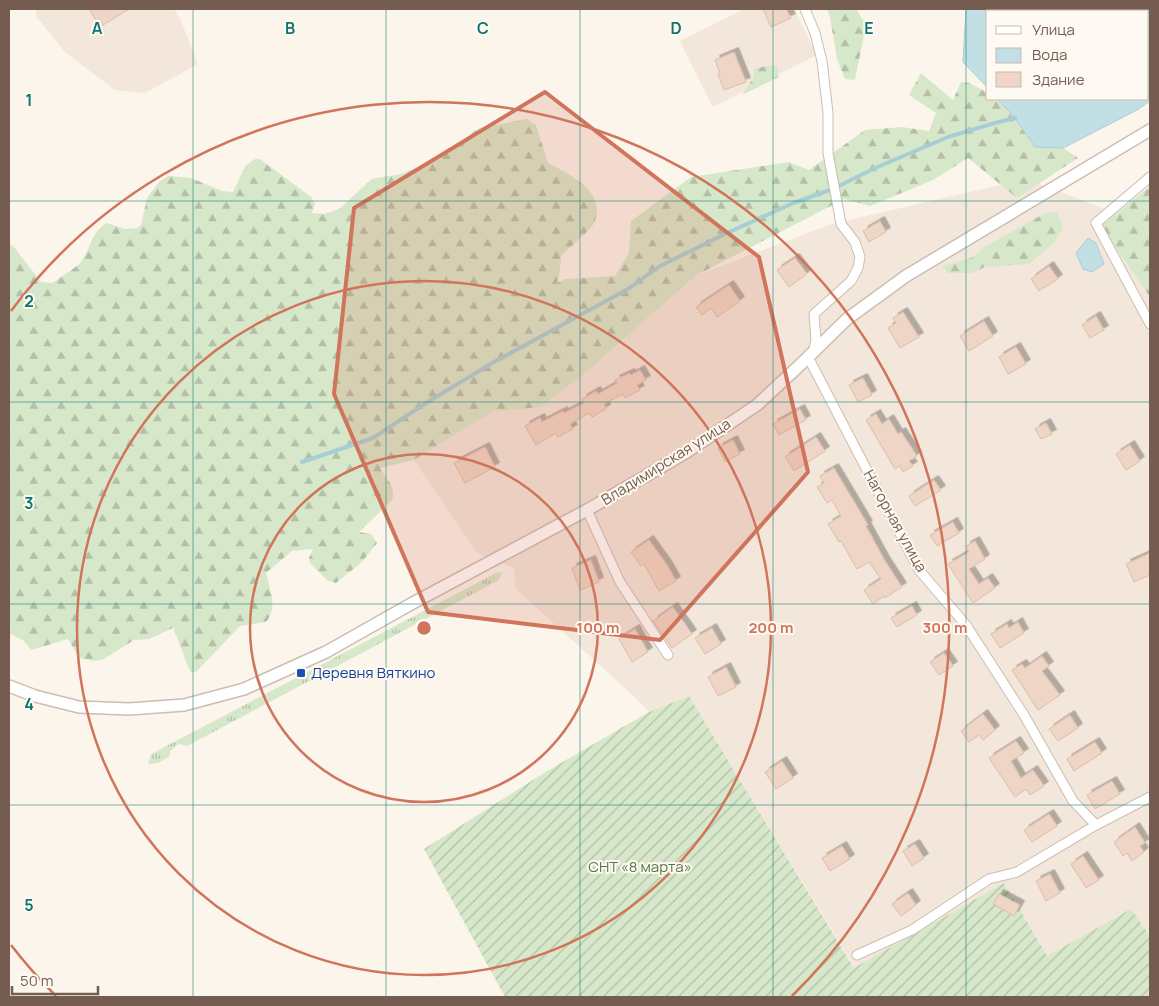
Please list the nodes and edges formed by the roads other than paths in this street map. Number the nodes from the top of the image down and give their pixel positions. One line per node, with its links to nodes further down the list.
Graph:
1 (805, 9): 5 (street)
2 (1150, 130): 5 (street, Владимирская улица)
3 (1150, 177): 4 (street)
4 (1150, 324)
5 (811, 354): 6 (street, Владимирская улица); 10 (street, Нагорная улица)
6 (588, 510): 7 (street); 8 (street, Владимирская улица)
7 (668, 655)
8 (9, 686)
9 (1150, 798): 10 (street)
10 (1096, 825): 11 (street)
11 (857, 955)

